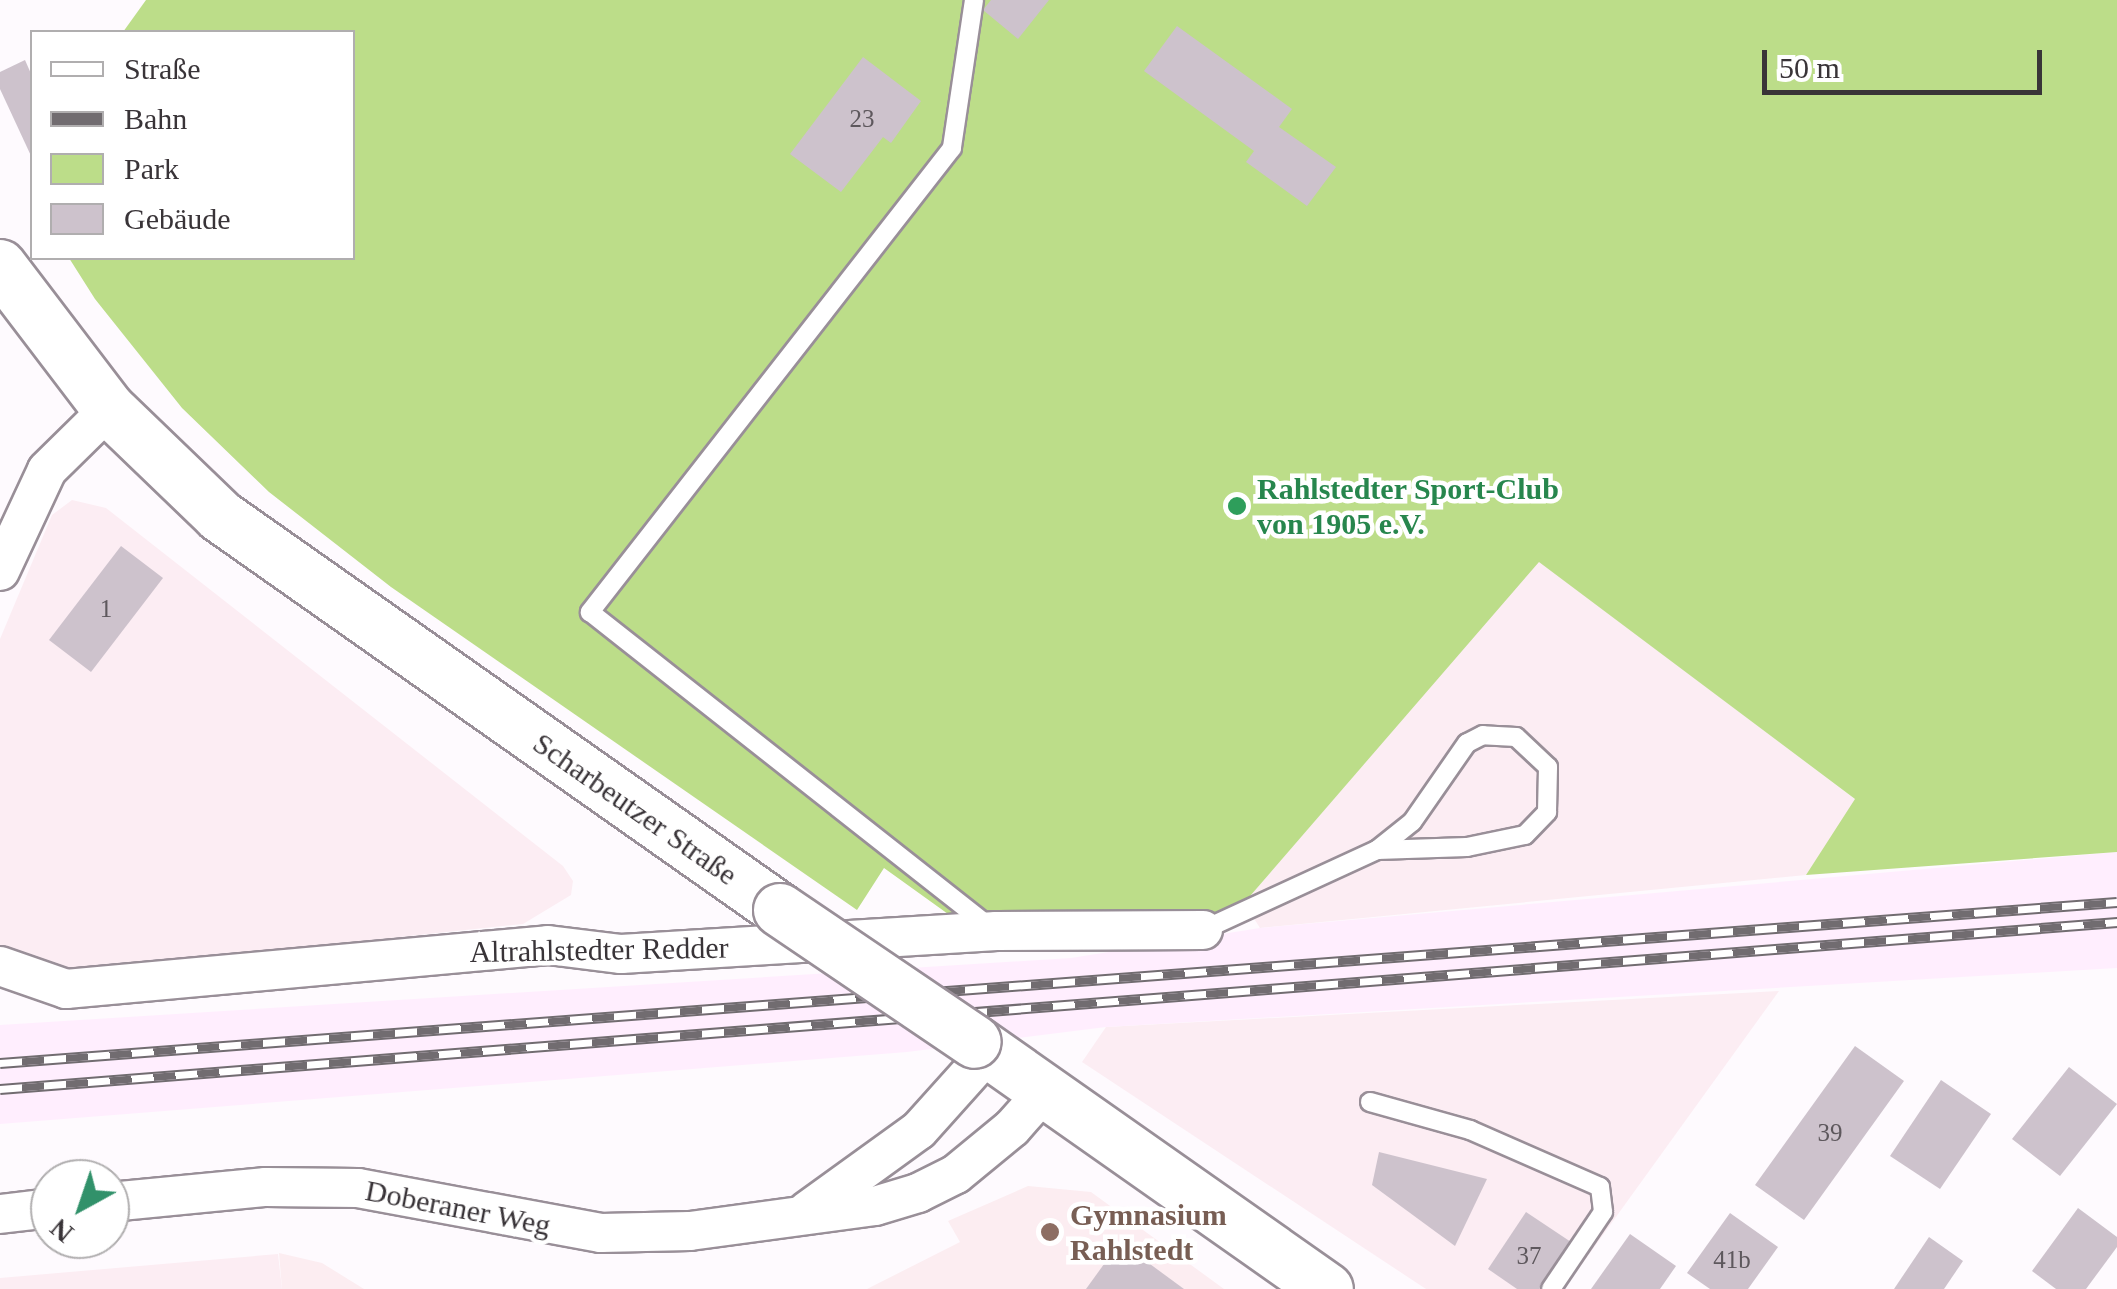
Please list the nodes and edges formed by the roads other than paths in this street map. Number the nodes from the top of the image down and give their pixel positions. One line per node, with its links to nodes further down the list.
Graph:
1 (974, 0): 7 (lane)
2 (0, 266): 3 (main road, Scharbeutzer Straße)
3 (109, 409): 4 (street); 9 (main road, Scharbeutzer Straße, bridge)
4 (0, 571)
5 (1377, 850): 5 (lane); 6 (lane)
6 (1203, 930): 7 (street, Altrahlstedter Redder)
7 (996, 931): 8 (street, Altrahlstedter Redder)
8 (0, 966)
9 (982, 1047): 10 (main road, Scharbeutzer Straße); 14 (street, Doberaner Weg)
10 (1046, 1091): 14 (street, Doberaner Weg); 16 (main road, Scharbeutzer Straße)
11 (1370, 1102): 17 (lane)
12 (130, 1200): 14 (street, Doberaner Weg)
13 (30, 1210): 15 (street)
14 (805, 1212)
15 (0, 1214)
16 (1327, 1289)
17 (1551, 1289)

